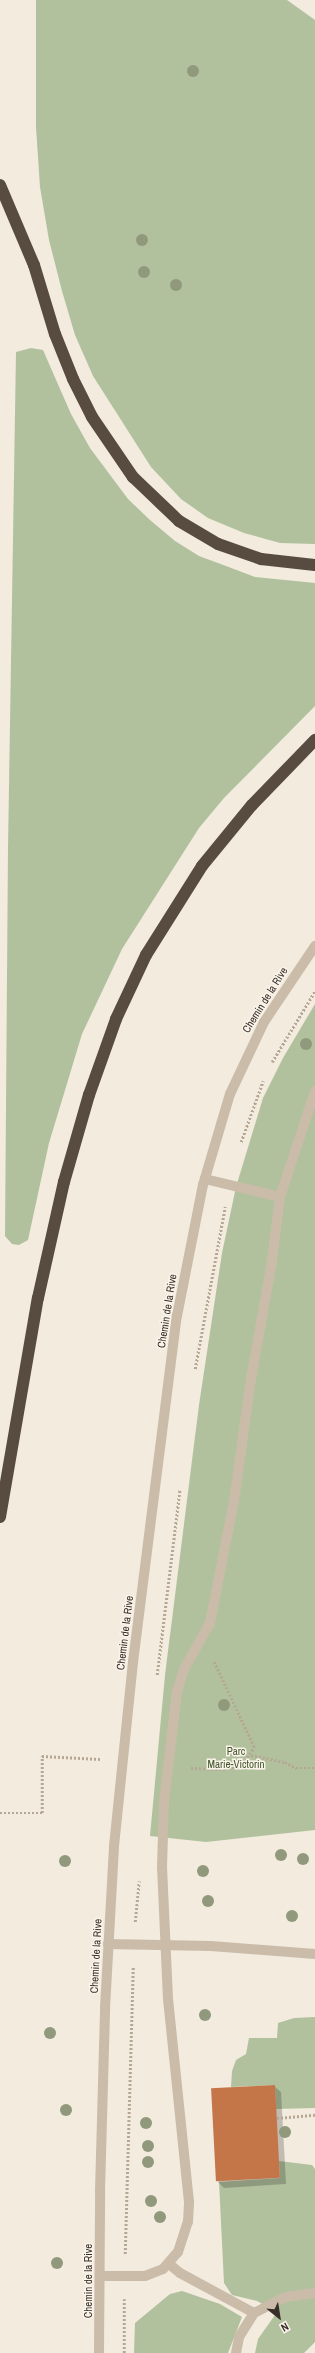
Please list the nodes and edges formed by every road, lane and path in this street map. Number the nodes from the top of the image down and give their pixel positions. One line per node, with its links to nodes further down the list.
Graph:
1 (0, 185): 2 (highway)
2 (315, 565)
3 (315, 740): 15 (highway)
4 (315, 946): 10 (street, Chemin de la Rive)
5 (315, 990): 6 (path)
6 (271, 1064)
7 (266, 1075): 9 (path)
8 (315, 1091): 11 (street)
9 (239, 1150)
10 (204, 1179): 11 (street); 25 (street, Chemin de la Rive)
11 (280, 1197): 16 (street)
12 (226, 1202): 13 (path)
13 (194, 1374)
14 (180, 1482): 17 (path)
15 (0, 1517)
16 (202, 1640): 18 (path); 20 (street)
17 (156, 1681)
18 (251, 1754): 20 (path); 21 (path)
19 (107, 1761): 22 (path)
20 (168, 1767): 26 (street)
21 (315, 1768)
22 (0, 1813)
23 (139, 1873): 24 (path)
24 (135, 1928)
25 (108, 1944): 26 (street); 33 (street, Chemin de la Rive)
26 (167, 1946): 27 (street); 32 (street)
27 (315, 1954)
28 (133, 1963): 31 (path)
29 (315, 2115): 30 (path)
30 (277, 2118)
31 (125, 2255)
32 (169, 2264): 33 (street); 36 (street)
33 (100, 2276): 37 (street, Chemin de la Rive)
34 (315, 2293): 36 (street)
35 (124, 2304): 38 (path)
36 (254, 2313): 39 (street)
37 (99, 2353)
38 (124, 2353)
39 (236, 2353)

